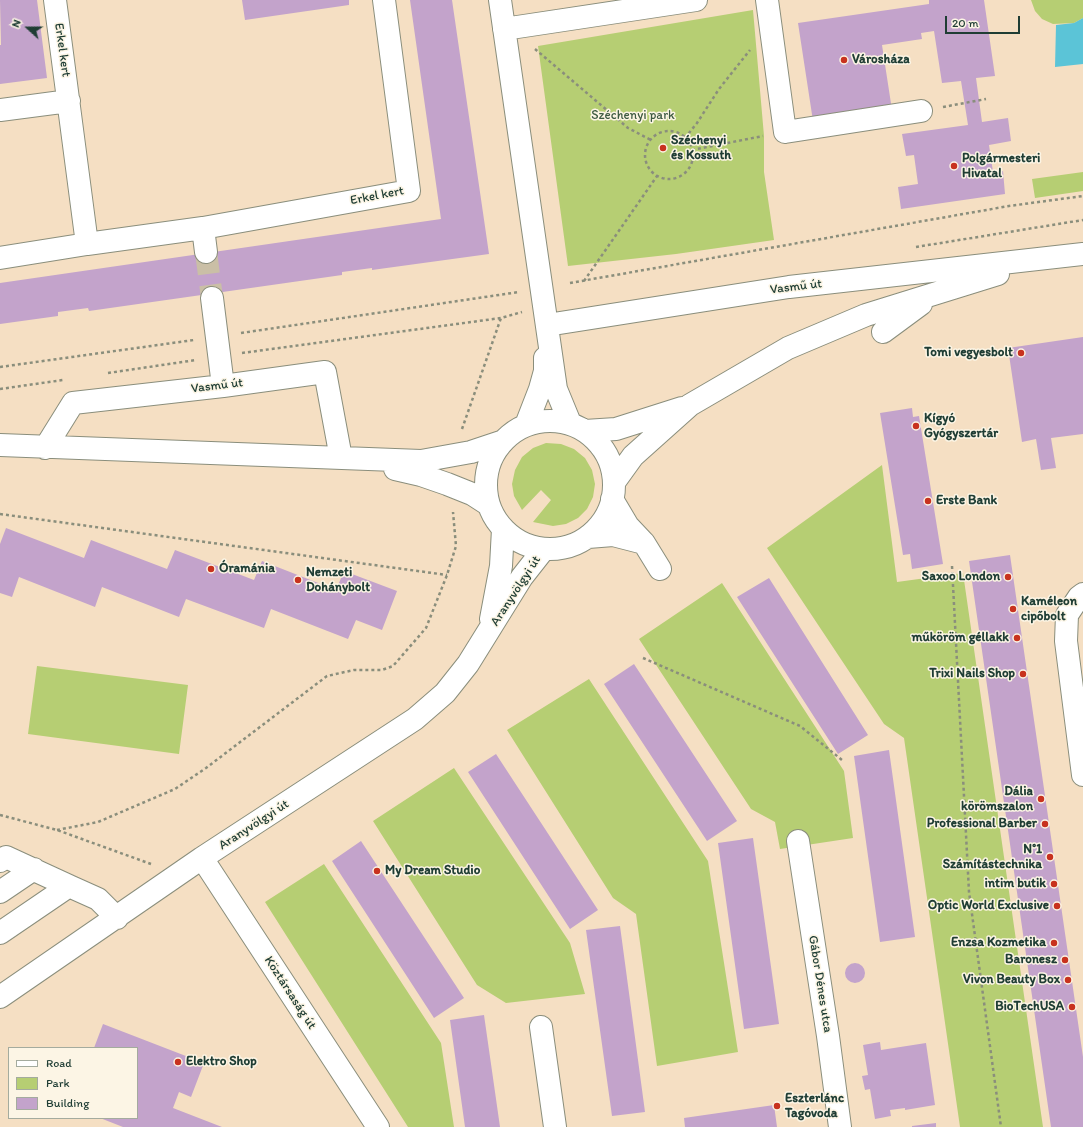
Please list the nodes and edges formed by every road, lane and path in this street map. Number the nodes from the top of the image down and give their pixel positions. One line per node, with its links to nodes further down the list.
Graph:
1 (55, 0): 10 (street, Erkel kert)
2 (384, 0): 20 (street, Erkel kert)
3 (500, 0): 6 (street)
4 (696, 0): 6 (street)
5 (767, 0): 13 (street)
6 (504, 29): 31 (street)
7 (751, 48): 15 (path)
8 (534, 49): 16 (path)
9 (986, 99): 11 (path)
10 (69, 101): 12 (street); 21 (street, Erkel kert)
11 (961, 103)
12 (0, 110)
13 (921, 111)
14 (764, 136): 17 (path)
15 (685, 138): 16 (path); 17 (path)
16 (651, 140): 18 (path)
17 (692, 150): 18 (path)
18 (657, 176): 26 (path)
19 (1083, 196): 26 (path)
20 (203, 228): 21 (street, Erkel kert); 22 (street)
21 (87, 244): 24 (street, Erkel kert)
22 (206, 252)
23 (1083, 254): 25 (street, Vasmű út)
24 (0, 258)
25 (1047, 259): 29 (street, Vasmű út); 31 (street, Vasmű út)
26 (584, 281): 27 (path)
27 (570, 283)
28 (519, 292): 33 (path)
29 (935, 294): 32 (street); 39 (street, Vasmű út)
30 (212, 298): 33 (street)
31 (547, 325): 40 (street); 41 (street)
32 (883, 332)
33 (218, 347): 34 (path); 35 (path); 37 (street); 45 (path)
34 (0, 366)
35 (102, 374)
36 (70, 379): 38 (path)
37 (223, 386): 44 (street, Vasmű út); 46 (street, Vasmű út)
38 (0, 389)
39 (690, 405): 41 (street, Vasmű út); 48 (street, Vasmű út)
40 (526, 425): 41 (street); 42 (street)
41 (578, 427): 48 (street)
42 (501, 442): 45 (street); 49 (street)
43 (0, 445): 44 (street)
44 (46, 448): 46 (street)
45 (452, 455): 46 (street)
46 (341, 458): 47 (street)
47 (451, 485): 49 (street); 57 (path)
48 (614, 490): 52 (street); 53 (street)
49 (489, 505): 51 (street)
50 (0, 514): 57 (path)
51 (503, 529): 54 (street); 59 (street, Aranyvölgyi út)
52 (588, 537): 53 (street); 54 (street)
53 (644, 543): 56 (street)
54 (544, 549): 59 (street, Aranyvölgyi út)
55 (952, 566): 79 (path)
56 (660, 569)
57 (447, 575): 64 (path)
58 (1083, 594): 62 (street)
59 (488, 634): 67 (street, Aranyvölgyi út)
60 (643, 658): 61 (path)
61 (842, 760)
62 (1083, 775)
63 (0, 815): 64 (path)
64 (57, 830): 68 (path)
65 (798, 841): 78 (street, Gábor Dénes utca)
66 (2, 857): 69 (street)
67 (202, 858): 72 (street, Aranyvölgyi út); 76 (street, Köztársaság út)
68 (155, 865)
69 (34, 869): 70 (street); 71 (street)
70 (69, 886): 72 (street); 73 (street)
71 (0, 892)
72 (117, 918): 74 (street, Aranyvölgyi út)
73 (0, 933)
74 (0, 997)
75 (541, 1027): 77 (street)
76 (378, 1127)
77 (555, 1127)
78 (840, 1127)
79 (1001, 1127)

